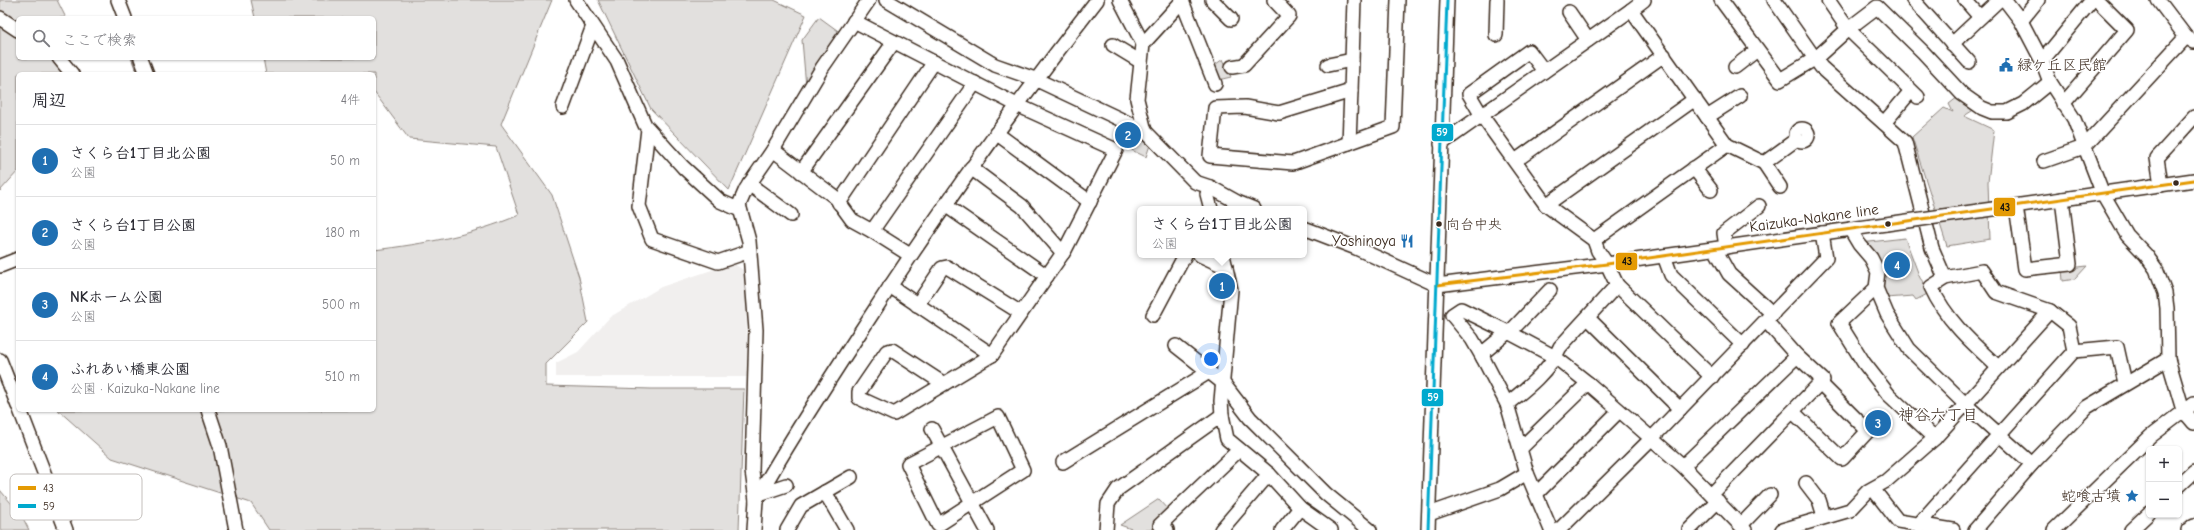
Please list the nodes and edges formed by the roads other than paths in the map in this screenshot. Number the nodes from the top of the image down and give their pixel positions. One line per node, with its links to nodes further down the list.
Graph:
1 (118, 0): 27 (street)
2 (576, 0): 33 (street)
3 (868, 0): 31 (street)
4 (886, 0): 59 (street)
5 (1097, 0): 59 (street)
6 (1120, 0): 40 (street)
7 (1182, 0): 40 (street); 62 (street)
8 (1212, 0): 30 (street)
9 (1274, 0): 54 (street)
10 (1354, 0): 48 (street)
11 (1398, 0): 77 (street)
12 (1447, 0): 78 (street)
13 (1498, 0): 36 (street)
14 (1644, 0): 25 (street)
15 (1721, 0): 43 (street)
16 (1774, 0): 45 (street)
17 (1828, 0): 35 (street)
18 (1913, 0): 41 (street)
19 (1965, 0): 28 (street)
20 (2005, 0): 28 (street); 32 (street)
21 (2038, 0): 32 (street)
22 (2092, 0): 49 (street)
23 (2097, 0): 66 (street)
24 (2163, 2): 38 (street)
25 (1631, 10): 37 (street); 44 (street)
26 (1569, 12): 37 (street)
27 (124, 16)
28 (1980, 17): 41 (street)
29 (0, 18): 34 (street)
30 (1231, 19)
31 (854, 21): 39 (street); 81 (street)
32 (2021, 21): 49 (street)
33 (593, 26): 68 (street); 73 (street)
34 (16, 29)
35 (1848, 29): 45 (street); 60 (street); 72 (street)
36 (1496, 35)
37 (1588, 40): 56 (street)
38 (2190, 40): 80 (street)
39 (894, 42): 50 (street); 87 (street)
40 (1143, 44): 51 (street)
41 (1952, 44): 52 (street)
42 (1113, 45): 51 (street)
43 (1758, 50): 45 (street); 55 (street)
44 (1664, 55): 65 (street); 82 (street)
45 (1816, 58): 72 (street)
46 (61, 60): 57 (street)
47 (142, 60): 58 (street)
48 (1352, 60): 53 (street); 63 (street)
49 (2042, 61): 60 (street)
50 (934, 62): 61 (street); 97 (street)
51 (1141, 62): 74 (street)
52 (1969, 62)
53 (1328, 65)
54 (1232, 66)
55 (1734, 68)
56 (1544, 71): 69 (street); 69 (street)
57 (70, 72)
58 (146, 72)
59 (1035, 79): 67 (street); 74 (street)
60 (2050, 82): 66 (street)
61 (975, 83): 67 (street); 108 (street)
62 (1215, 84)
63 (1351, 91): 77 (street); 77 (street)
64 (1740, 96): 70 (street)
65 (1695, 99): 70 (street); 99 (street)
66 (2063, 104): 80 (street)
67 (1017, 105): 75 (street); 96 (street)
68 (563, 107)
69 (1482, 116): 78 (street); 82 (street)
70 (1707, 117): 79 (street)
71 (2194, 117): 90 (street)
72 (1884, 123): 123 (street)
73 (648, 129): 104 (street); 112 (street)
74 (1145, 130): 91 (street)
75 (996, 133): 85 (street); 96 (street)
76 (1797, 139): 84 (street)
77 (1349, 143)
78 (1441, 144): 126 (street)
79 (1727, 145): 84 (street); 86 (street)
80 (2084, 147): 83 (street); 94 (street)
81 (773, 150): 87 (street); 89 (street)
82 (1515, 161): 99 (street)
83 (2044, 161)
84 (1764, 163): 92 (street)
85 (971, 168): 98 (street); 113 (street)
86 (1694, 168): 93 (street); 110 (street)
87 (801, 172): 97 (street)
88 (2194, 180): 90 (street, Kaizuka-Nakane line)
89 (749, 184): 104 (street); 105 (street)
90 (2161, 185): 94 (street, Kaizuka-Nakane line)
91 (1210, 187): 100 (street); 101 (street)
92 (1780, 187)
93 (1711, 190)
94 (2103, 194): 95 (street, Kaizuka-Nakane line); 143 (street)
95 (2062, 200): 103 (street, Kaizuka-Nakane line); 103 (street)
96 (1090, 202): 113 (street)
97 (839, 203): 108 (street)
98 (945, 204): 114 (street); 122 (street)
99 (1546, 205): 110 (street)
100 (1210, 206)
101 (1247, 206)
102 (1759, 206): 111 (street)
103 (2016, 206): 107 (street, Kaizuka-Nakane line, bridge)
104 (740, 210): 112 (street)
105 (791, 215)
106 (1307, 229): 126 (street)
107 (1850, 229): 109 (street, Kaizuka-Nakane line); 127 (street)
108 (872, 230): 114 (street)
109 (1822, 233): 111 (street, Kaizuka-Nakane line); 133 (street)
110 (1594, 240): 120 (street)
111 (1720, 248): 115 (street, Kaizuka-Nakane line); 133 (street)
112 (750, 251): 186 (street)
113 (1064, 253): 122 (street)
114 (910, 256): 125 (street)
115 (1664, 256): 120 (street, Kaizuka-Nakane line); 136 (street)
116 (1183, 258): 132 (street)
117 (1212, 258): 119 (street)
118 (16, 260): 121 (street)
119 (1225, 261): 148 (street)
120 (1607, 264): 124 (street); 126 (street, Kaizuka-Nakane line)
121 (0, 266)
122 (1047, 276): 131 (street)
123 (1945, 278): 130 (street); 145 (street)
124 (1617, 285): 134 (street); 147 (street)
125 (890, 286): 129 (street); 186 (street)
126 (1437, 286): 190 (street)
127 (1876, 288): 155 (street); 166 (street)
128 (1550, 290): 135 (street)
129 (917, 305): 131 (street); 139 (street)
130 (2050, 311): 138 (street); 145 (street)
131 (1021, 313): 139 (street)
132 (1153, 315)
133 (1769, 317): 136 (street); 140 (street)
134 (1588, 318): 141 (street); 157 (street)
135 (1509, 332): 141 (street); 142 (street); 142 (street)
136 (1743, 345): 147 (street)
137 (1176, 346): 146 (street)
138 (2074, 351): 152 (street); 165 (street)
139 (992, 355): 151 (street)
140 (1797, 356): 150 (street); 173 (street)
141 (1555, 357): 149 (street); 154 (street)
142 (1483, 358): 154 (street)
143 (2168, 359): 152 (street); 156 (street)
144 (0, 360): 153 (street)
145 (1998, 367): 155 (street)
146 (1209, 372): 148 (street); 171 (street)
147 (1712, 377): 157 (street)
148 (1223, 382): 162 (street); 209 (street)
149 (1588, 383): 158 (street); 169 (street)
150 (1820, 383): 161 (street); 161 (street)
151 (944, 384): 151 (street)
152 (2124, 384): 172 (street)
153 (16, 401)
154 (1507, 404): 169 (street)
155 (1964, 404): 165 (street); 166 (street)
156 (2189, 406): 163 (street); 217 (street)
157 (1680, 409): 167 (street)
158 (1619, 411): 167 (street); 184 (street)
159 (21, 412): 176 (street)
160 (209, 412): 199 (street)
161 (1793, 412): 187 (street)
162 (1222, 415): 170 (street); 204 (street)
163 (2194, 423)
164 (932, 429): 168 (street)
165 (1999, 434): 172 (street); 194 (street)
166 (1935, 438): 182 (street)
167 (1651, 439): 173 (street); 212 (street)
168 (942, 446): 188 (street); 188 (street); 196 (street)
169 (1520, 449): 175 (street)
170 (1239, 450): 177 (street); 205 (street)
171 (1063, 462)
172 (2032, 464): 216 (street)
173 (1683, 466): 187 (street)
174 (2194, 472): 180 (street)
175 (1527, 473): 184 (street); 190 (street)
176 (45, 474)
177 (1269, 474): 189 (street); 206 (street)
178 (851, 477): 183 (street)
179 (1806, 483): 191 (street)
180 (2182, 483)
181 (786, 485): 186 (street)
182 (1873, 489): 191 (street); 194 (street)
183 (825, 492): 201 (street); 202 (street)
184 (1536, 494): 211 (street)
185 (1770, 496): 197 (street)
186 (758, 497): 200 (street)
187 (1715, 498): 197 (street); 213 (street)
188 (973, 502): 196 (street); 203 (street)
189 (1300, 508): 207 (street); 208 (street)
190 (1429, 514): 210 (street)
191 (1824, 516): 214 (street)
192 (2146, 516): 218 (street)
193 (62, 520): 198 (street)
194 (1918, 525): 215 (street)
195 (2194, 525): 219 (street)
196 (936, 528)
197 (1743, 528)
198 (66, 530)
199 (236, 530)
200 (754, 530)
201 (787, 530)
202 (847, 530)
203 (987, 530)
204 (1106, 530)
205 (1167, 530)
206 (1221, 530)
207 (1282, 530)
208 (1331, 530)
209 (1370, 530)
210 (1428, 530)
211 (1551, 530)
212 (1559, 530)
213 (1689, 530)
214 (1782, 530)
215 (1953, 530)
216 (1975, 530)
217 (2055, 530)
218 (2131, 530)
219 (2188, 530)

